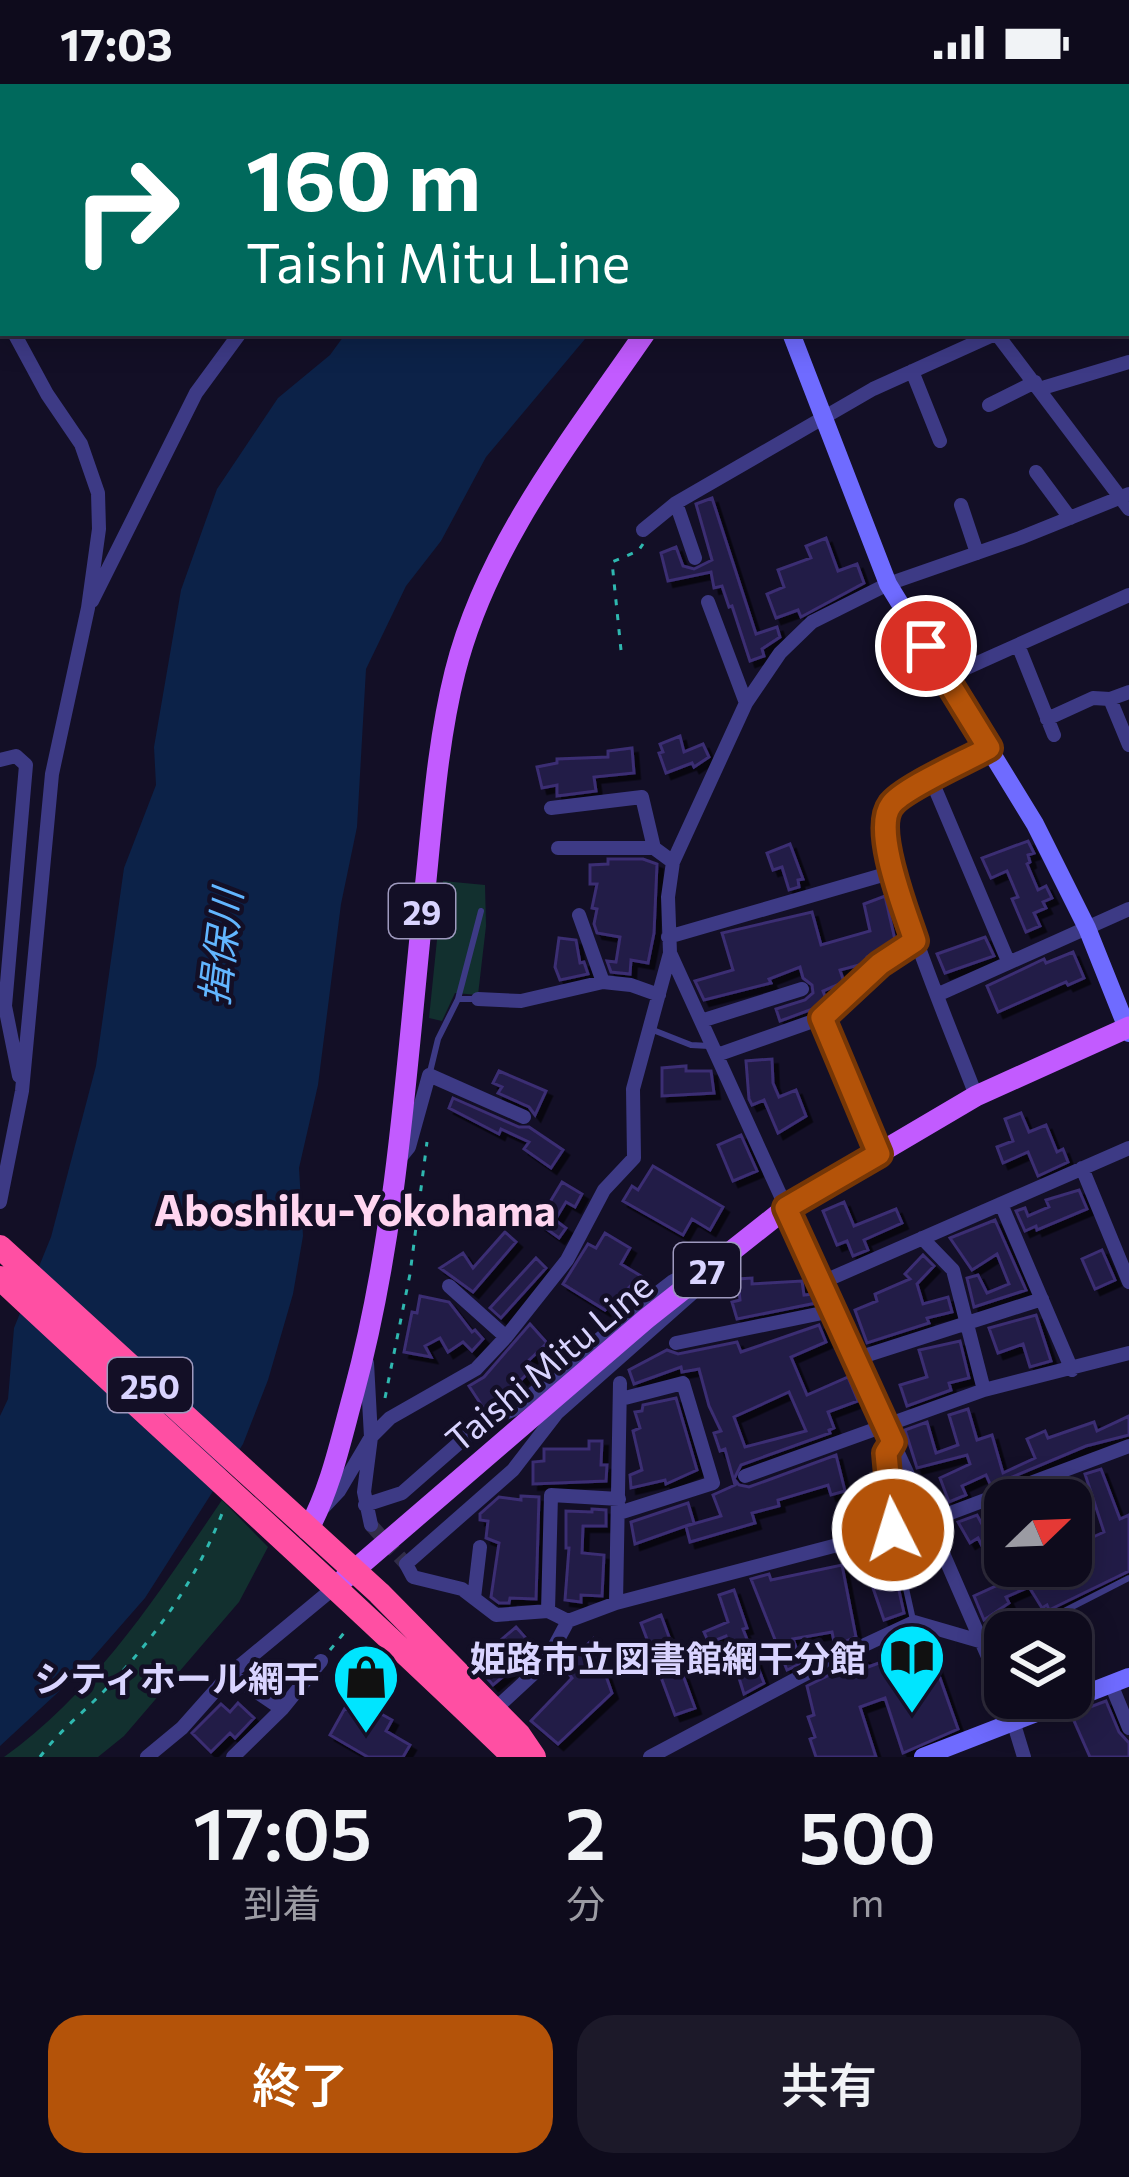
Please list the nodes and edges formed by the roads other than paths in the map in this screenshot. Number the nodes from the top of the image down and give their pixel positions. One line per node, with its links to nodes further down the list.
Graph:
1 (16, 336): 24 (street)
2 (238, 336): 24 (street)
3 (643, 336): 68 (main road, 29)
4 (792, 336): 11 (street)
5 (989, 336): 8 (street)
6 (998, 336): 9 (street)
7 (1129, 362): 9 (street)
8 (912, 371): 11 (street); 12 (street)
9 (1037, 386): 10 (street); 14 (street)
10 (988, 405)
11 (824, 417): 15 (street); 21 (street)
12 (940, 441)
13 (1036, 472): 17 (street)
14 (1126, 500): 17 (street)
15 (676, 502): 18 (street); 20 (street)
16 (961, 505): 19 (street)
17 (1070, 518): 19 (street)
18 (644, 530)
19 (977, 553): 21 (street)
20 (695, 558)
21 (888, 584): 26 (street); 29 (street)
22 (1129, 595): 25 (street)
23 (708, 602): 29 (street)
24 (88, 608): 63 (street)
25 (1018, 645): 26 (street); 30 (street)
26 (944, 678): 33 (street)
27 (1129, 692): 28 (street)
28 (1111, 699): 30 (street); 32 (street)
29 (746, 703): 41 (street)
30 (1047, 719): 31 (street)
31 (1054, 735)
32 (1129, 746)
33 (989, 748): 35 (street); 46 (street)
34 (0, 760): 39 (street)
35 (932, 779): 42 (street); 50 (street)
36 (551, 808): 38 (street)
37 (558, 848): 38 (street)
38 (654, 848): 41 (street)
39 (18, 855): 40 (street); 49 (street)
40 (0, 860)
41 (673, 862): 48 (street)
42 (893, 872): 47 (street); 48 (street)
43 (1129, 909): 46 (street)
44 (481, 911): 55 (lane)
45 (579, 915): 51 (street)
46 (1088, 928): 50 (street); 60 (street)
47 (915, 941): 53 (street); 57 (street)
48 (669, 945): 54 (street); 58 (street)
49 (5, 951): 63 (street)
50 (1008, 961): 53 (street)
51 (603, 982): 54 (street); 56 (street)
52 (802, 989): 58 (street)
53 (939, 994): 64 (street)
54 (659, 995): 59 (street)
55 (458, 999): 56 (lane); 62 (lane)
56 (478, 999)
57 (822, 1018): 61 (street); 67 (street)
58 (701, 1021): 61 (street)
59 (650, 1029): 61 (lane); 83 (street)
60 (1128, 1029): 64 (main road, Taishi Mitu Line / 27)
61 (714, 1050): 72 (street)
62 (429, 1075): 65 (street); 68 (street)
63 (22, 1090): 70 (street)
64 (976, 1096): 67 (main road, Taishi Mitu Line / 27)
65 (524, 1118)
66 (1129, 1148): 69 (street)
67 (879, 1154): 72 (main road, Taishi Mitu Line / 27)
68 (395, 1163): 85 (main road, 29)
69 (1082, 1168): 71 (street); 77 (street)
70 (0, 1202)
71 (1001, 1204): 73 (street); 80 (street)
72 (786, 1208): 75 (main road, Taishi Mitu Line / 27); 78 (street)
73 (922, 1238): 78 (street); 82 (street)
74 (1, 1248): 97 (highway, 250)
75 (724, 1257): 95 (street); 103 (main road, Taishi Mitu Line / 27); 104 (street)
76 (0, 1278): 103 (highway, 250)
77 (1129, 1282)
78 (820, 1283): 81 (street)
79 (449, 1286): 83 (street)
80 (1042, 1299): 82 (street); 88 (street)
81 (832, 1311): 84 (street); 87 (street)
82 (968, 1326): 87 (street); 89 (street)
83 (506, 1337): 91 (street)
84 (676, 1343)
85 (367, 1344): 91 (street); 97 (main road, 29)
86 (1129, 1353): 88 (street)
87 (855, 1359): 90 (street)
88 (1072, 1370): 89 (street)
89 (984, 1390): 90 (street)
90 (885, 1425): 92 (street); 94 (street)
91 (375, 1432): 95 (street); 97 (street)
92 (893, 1442): 98 (street); 100 (lane)
93 (1129, 1446): 98 (street)
94 (745, 1476)
95 (365, 1505): 99 (street)
96 (619, 1506): 96 (street); 105 (street); 106 (street)
97 (309, 1521): 103 (highway, 250)
98 (929, 1521): 100 (street); 110 (street)
99 (370, 1525)
100 (893, 1530): 105 (street); 109 (lane)
101 (480, 1546): 104 (street)
102 (1129, 1578): 107 (lane)
103 (344, 1579): 113 (street); 116 (highway, 250)
104 (474, 1598): 106 (street)
105 (616, 1603): 108 (street)
106 (548, 1611): 108 (street)
107 (1064, 1611)
108 (568, 1622): 116 (street)
109 (914, 1622): 111 (street); 124 (street)
110 (984, 1645)
111 (984, 1647)
112 (321, 1661): 115 (street)
113 (230, 1674): 115 (street); 120 (street)
114 (1120, 1681): 117 (street); 118 (street)
115 (281, 1709): 121 (street)
116 (487, 1716): 122 (highway, 250); 123 (highway, 250)
117 (1015, 1721): 119 (street); 125 (street)
118 (1129, 1728)
119 (927, 1756)
120 (147, 1757)
121 (233, 1757)
122 (514, 1757)
123 (534, 1757)
124 (650, 1757)
125 (1024, 1757)

